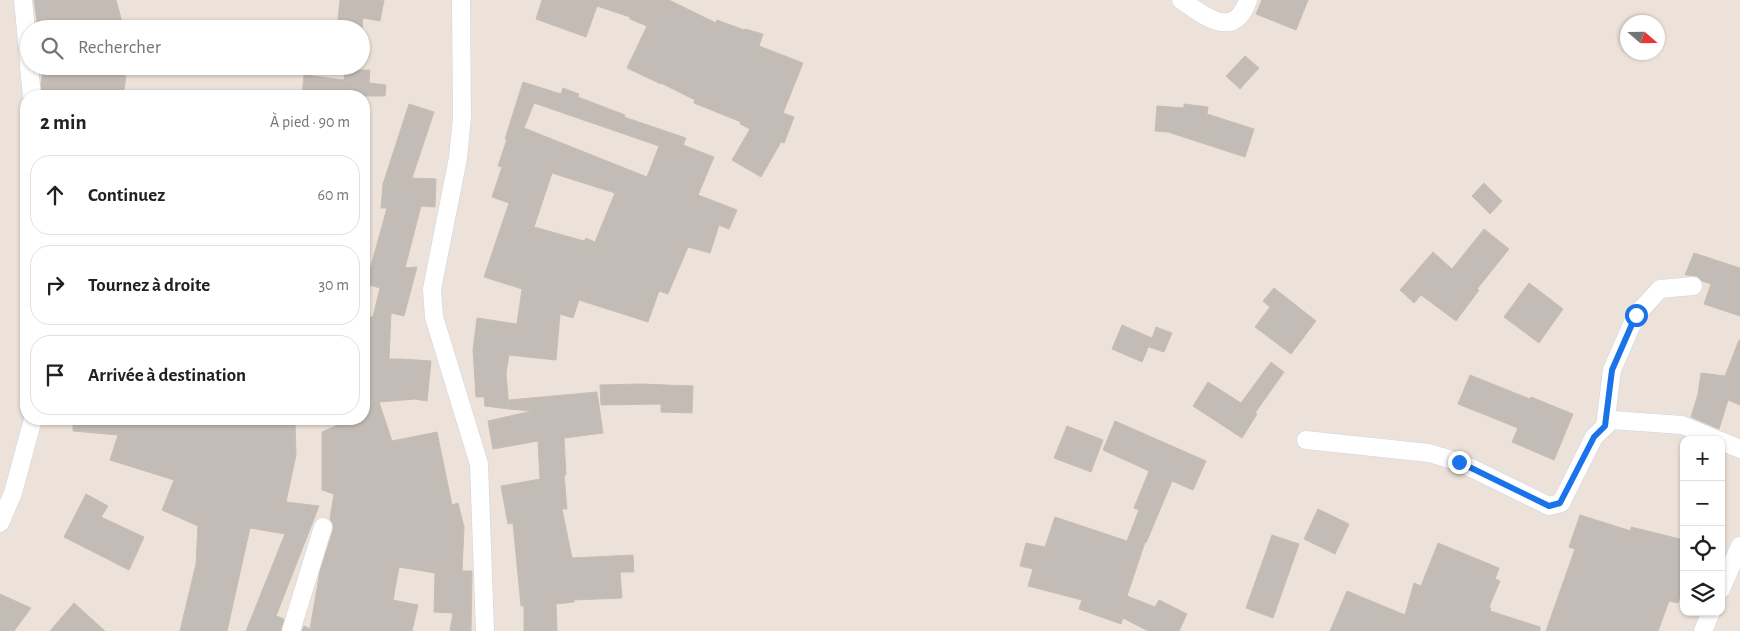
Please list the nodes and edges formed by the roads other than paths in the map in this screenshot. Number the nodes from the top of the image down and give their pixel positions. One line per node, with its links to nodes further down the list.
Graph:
1 (23, 0): 5 (street)
2 (461, 0): 21 (street)
3 (1182, 0): 4 (street)
4 (1248, 0)
5 (25, 20)
6 (30, 75): 7 (street)
7 (31, 90)
8 (1693, 286): 10 (street)
9 (31, 425): 15 (street)
10 (1605, 426): 11 (street); 12 (street)
11 (1710, 436)
12 (1306, 440)
13 (1725, 442): 14 (street)
14 (1740, 449)
15 (0, 523)
16 (323, 527): 20 (street)
17 (1740, 546): 18 (street)
18 (1725, 580)
19 (1709, 616): 22 (street)
20 (291, 631)
21 (485, 631)
22 (1703, 631)

